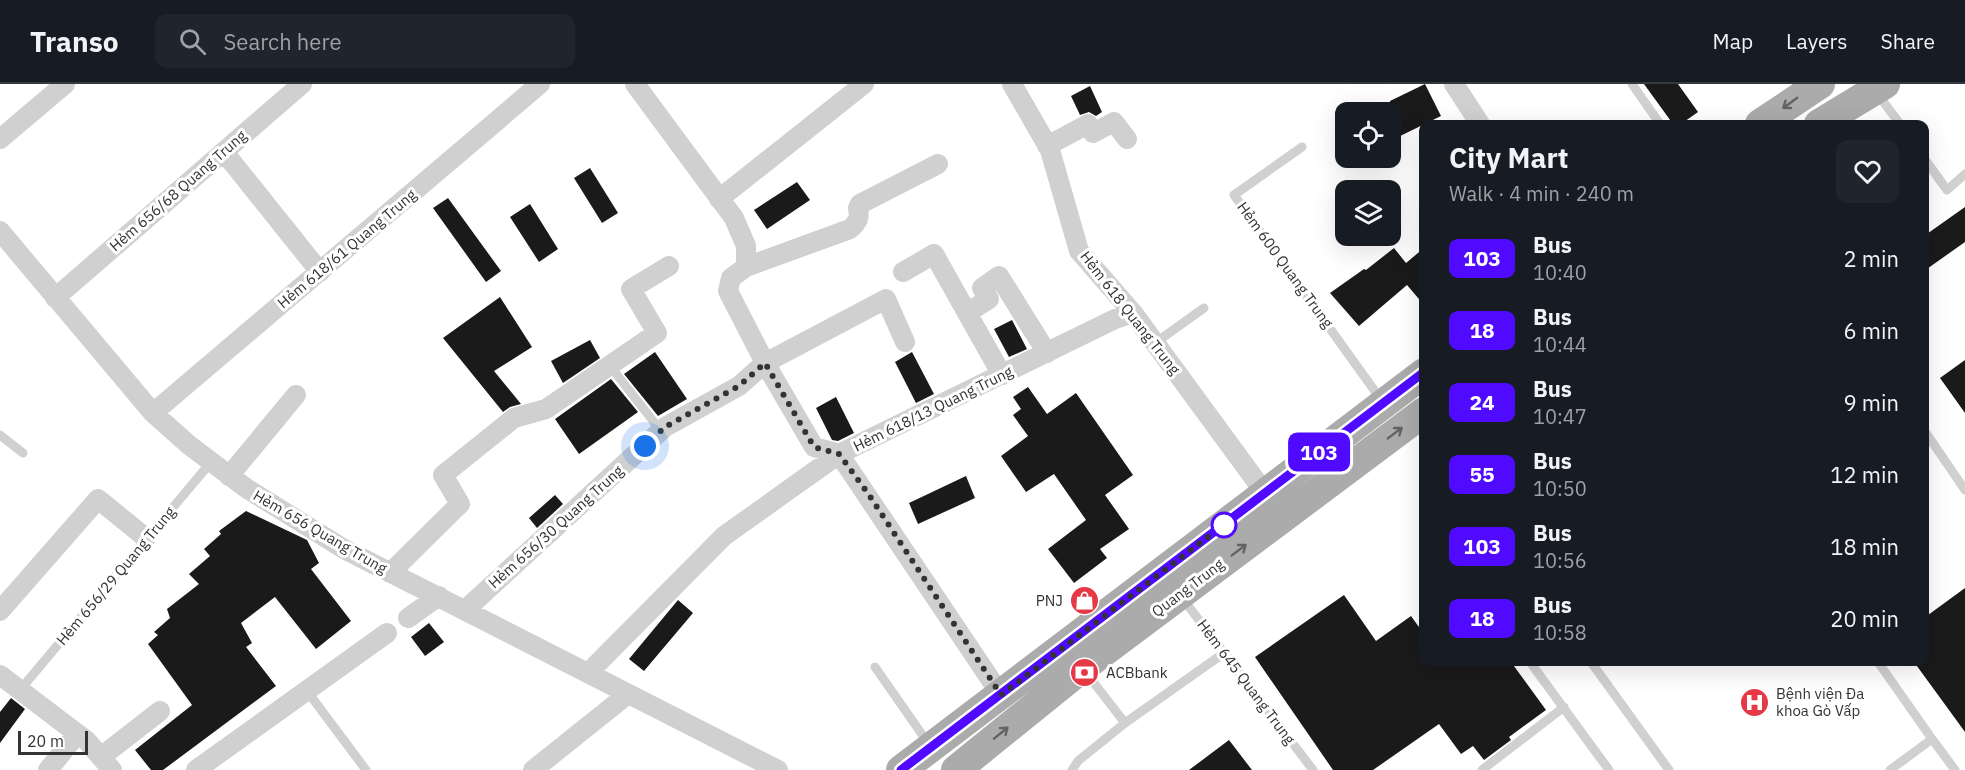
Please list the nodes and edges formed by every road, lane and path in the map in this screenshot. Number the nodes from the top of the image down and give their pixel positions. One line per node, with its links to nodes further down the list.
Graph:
1 (65, 84): 16 (street)
2 (302, 84): 20 (street, Hẻm 656/68 Quang Trung)
3 (540, 84): 28 (street, Hẻm 618/61 Quang Trung)
4 (635, 84): 24 (street)
5 (864, 84): 24 (street)
6 (1012, 84): 18 (street, Hẻm 618 Quang Trung)
7 (1454, 84): 11 (street)
8 (1632, 84): 12 (lane)
9 (1820, 84): 13 (main road, one-way to 13)
10 (1880, 87): 14 (main road); 15 (lane)
11 (1477, 120)
12 (1657, 120)
13 (1766, 120)
14 (1826, 120)
15 (1898, 120)
16 (0, 139)
17 (1127, 139): 18 (street)
18 (1047, 146): 33 (street, Hẻm 618 Quang Trung)
19 (1302, 147): 42 (lane, Hẻm 600 Quang Trung)
20 (224, 152): 28 (street); 30 (street, Hẻm 656/68 Quang Trung)
21 (938, 164): 27 (street)
22 (1929, 165): 23 (lane)
23 (1965, 174)
24 (719, 199): 27 (street)
25 (0, 231): 30 (street, Hẻm 656 Quang Trung)
26 (669, 266): 38 (street)
27 (746, 267): 37 (street)
28 (320, 272): 43 (street, Hẻm 618/61 Quang Trung)
29 (903, 272): 32 (street)
30 (55, 298): 43 (street, Hẻm 656 Quang Trung)
31 (1204, 308): 35 (lane)
32 (967, 313): 36 (street); 39 (street)
33 (1133, 313): 35 (street, Hẻm 618 Quang Trung); 36 (street, Hẻm 618/13 Quang Trung)
34 (905, 342): 37 (street, Hẻm 656/30 Quang Trung)
35 (1155, 343): 53 (street, Hẻm 618 Quang Trung)
36 (1047, 353): 39 (street, Hẻm 618/13 Quang Trung)
37 (765, 363): 45 (street, Hẻm 656/30 Quang Trung); 49 (street)
38 (610, 366): 45 (lane); 55 (street)
39 (1002, 375): 49 (street, Hẻm 618/13 Quang Trung)
40 (1419, 377): 42 (main road, Quang Trung)
41 (296, 395): 51 (street)
42 (1384, 403): 53 (main road, Quang Trung)
43 (153, 413): 50 (street, Hẻm 656 Quang Trung)
44 (1419, 416): 56 (main road, Quang Trung, one-way to 44)
45 (661, 431): 59 (street, Hẻm 656/30 Quang Trung)
46 (0, 435): 48 (lane)
47 (1929, 437): 52 (lane)
48 (23, 453)
49 (839, 454): 66 (street, Hẻm 618/13 Quang Trung); 71 (street)
50 (211, 462): 51 (street, Hẻm 656 Quang Trung); 54 (lane, Hẻm 656/29 Quang Trung)
51 (229, 476): 55 (street, Hẻm 656 Quang Trung)
52 (1965, 490)
53 (1265, 493): 61 (main road, Quang Trung)
54 (146, 538): 58 (street); 68 (lane, Hẻm 656/29 Quang Trung)
55 (390, 573): 57 (street, Hẻm 656 Quang Trung)
56 (1180, 594): 60 (lane, Hẻm 645 Quang Trung); 61 (main road, Quang Trung)
57 (439, 596): 59 (street, Hẻm 656 Quang Trung); 69 (street)
58 (0, 610)
59 (465, 610): 66 (street, Hẻm 656 Quang Trung)
60 (1224, 653): 74 (lane); 87 (lane, Hẻm 645 Quang Trung)
61 (1073, 657): 71 (main road, Quang Trung); 74 (lane); 85 (main road, Quang Trung, one-way to 61)
62 (1533, 666): 72 (lane)
63 (1594, 666): 90 (lane)
64 (1881, 666): 76 (lane)
65 (875, 667): 77 (lane)
66 (588, 673): 70 (street, Hẻm 656 Quang Trung)
67 (0, 675): 68 (street)
68 (21, 690): 75 (street)
69 (307, 691): 80 (street); 81 (lane)
70 (628, 694): 82 (street); 83 (street, Hẻm 656 Quang Trung)
71 (1001, 695): 77 (main road, Quang Trung)
72 (1564, 707): 88 (lane); 89 (lane)
73 (160, 711): 78 (street)
74 (1125, 723): 86 (lane)
75 (77, 734): 78 (street); 79 (street)
76 (1932, 739): 91 (lane); 92 (lane)
77 (932, 747): 84 (main road, Quang Trung)
78 (106, 764)
79 (48, 770)
80 (196, 770)
81 (366, 770)
82 (533, 770)
83 (778, 770)
84 (902, 770)
85 (956, 770)
86 (1072, 770)
87 (1313, 770)
88 (1482, 770)
89 (1609, 770)
90 (1669, 770)
91 (1890, 770)
92 (1955, 770)

